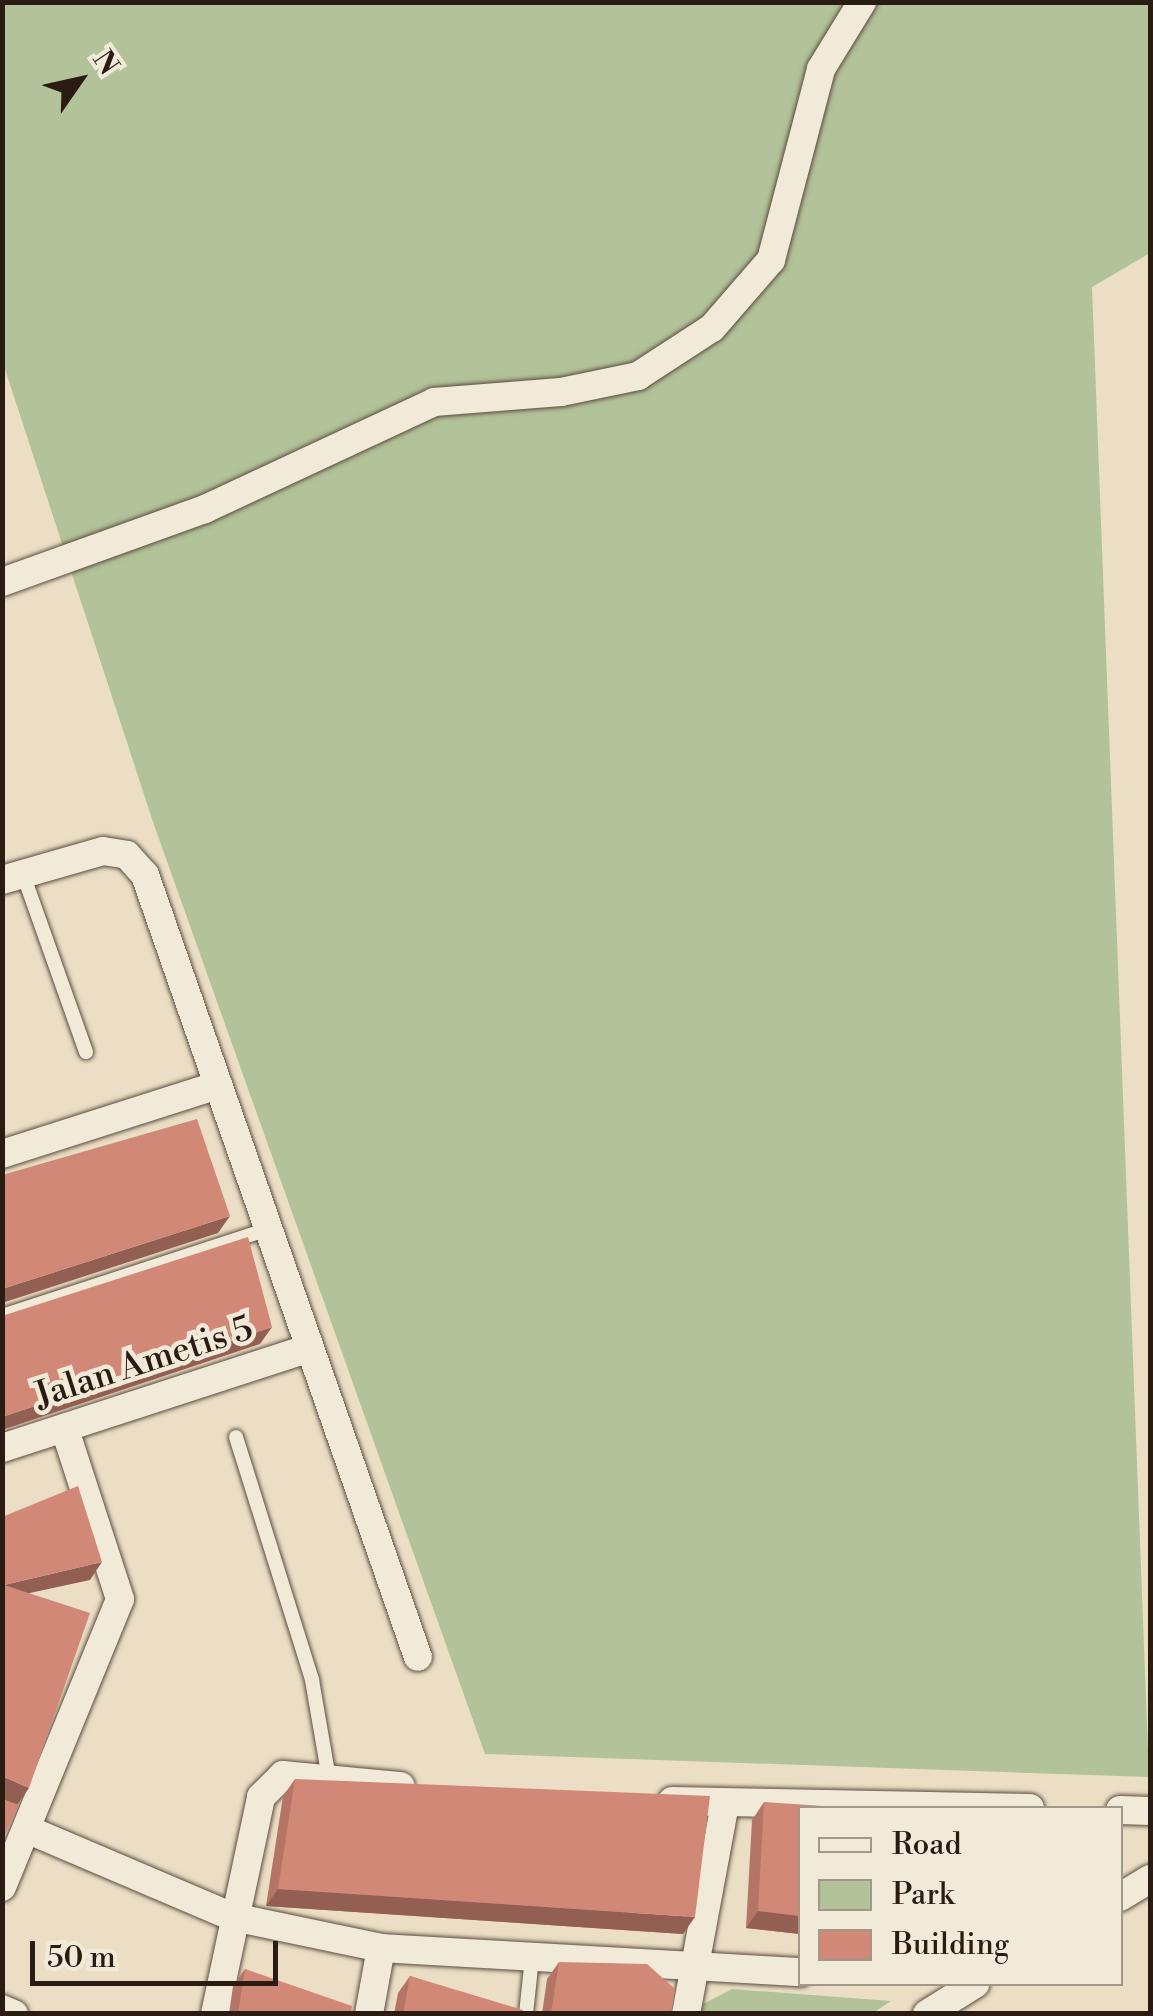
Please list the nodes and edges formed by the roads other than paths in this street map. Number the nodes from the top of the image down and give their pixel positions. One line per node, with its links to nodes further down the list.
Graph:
1 (862, 2): 2 (street)
2 (2, 582)
3 (13, 877): 4 (lane); 5 (street)
4 (86, 1052)
5 (218, 1084): 6 (street); 7 (street)
6 (2, 1154)
7 (268, 1229): 8 (lane); 9 (street)
8 (2, 1316)
9 (309, 1348): 10 (street, Jalan Ametis 5); 13 (street)
10 (65, 1430): 12 (street, Jalan Ametis 5); 21 (street)
11 (236, 1436): 14 (lane)
12 (2, 1448)
13 (418, 1656)
14 (329, 1778): 15 (street); 25 (street)
15 (436, 1789)
16 (648, 1800): 17 (street)
17 (725, 1803): 18 (street); 28 (street)
18 (908, 1806)
19 (1123, 1810): 20 (street)
20 (1150, 1810)
21 (26, 1822): 23 (street); 25 (street)
22 (1150, 1879): 24 (street)
23 (2, 1886)
24 (1123, 1895)
25 (233, 1917): 26 (street); 33 (street)
26 (381, 1948): 27 (street); 34 (street)
27 (532, 1958): 28 (street); 35 (lane)
28 (691, 1966): 29 (street); 36 (street)
29 (798, 1972)
30 (972, 1986): 37 (street)
31 (2, 2010): 32 (street)
32 (14, 2014)
33 (215, 2014)
34 (369, 2014)
35 (526, 2014)
36 (686, 2014)
37 (928, 2014)

